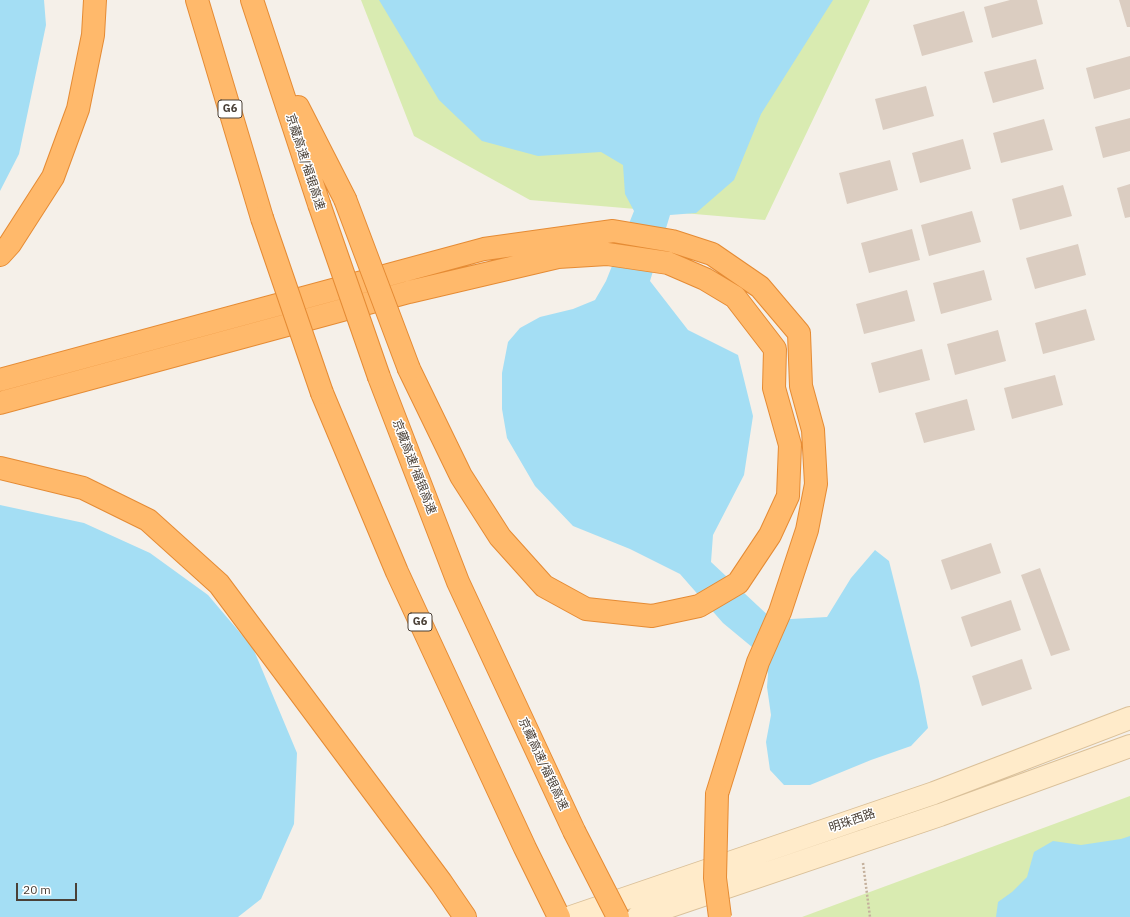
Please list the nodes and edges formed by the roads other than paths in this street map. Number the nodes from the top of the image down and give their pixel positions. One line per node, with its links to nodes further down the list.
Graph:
1 (95, 0): 5 (highway)
2 (197, 0): 12 (highway, G6, bridge)
3 (252, 0): 4 (highway, 京藏高速/福银高速)
4 (265, 41): 7 (highway, bridge); 14 (highway, 京藏高速/福银高速, bridge)
5 (0, 255)
6 (0, 380): 16 (highway, bridge)
7 (0, 403)
8 (0, 468): 11 (highway)
9 (1130, 718): 13 (street, 明珠西路)
10 (1130, 746): 15 (street, 明珠西路)
11 (465, 917)
12 (560, 917)
13 (571, 917)
14 (618, 917)
15 (638, 917)
16 (720, 917)

